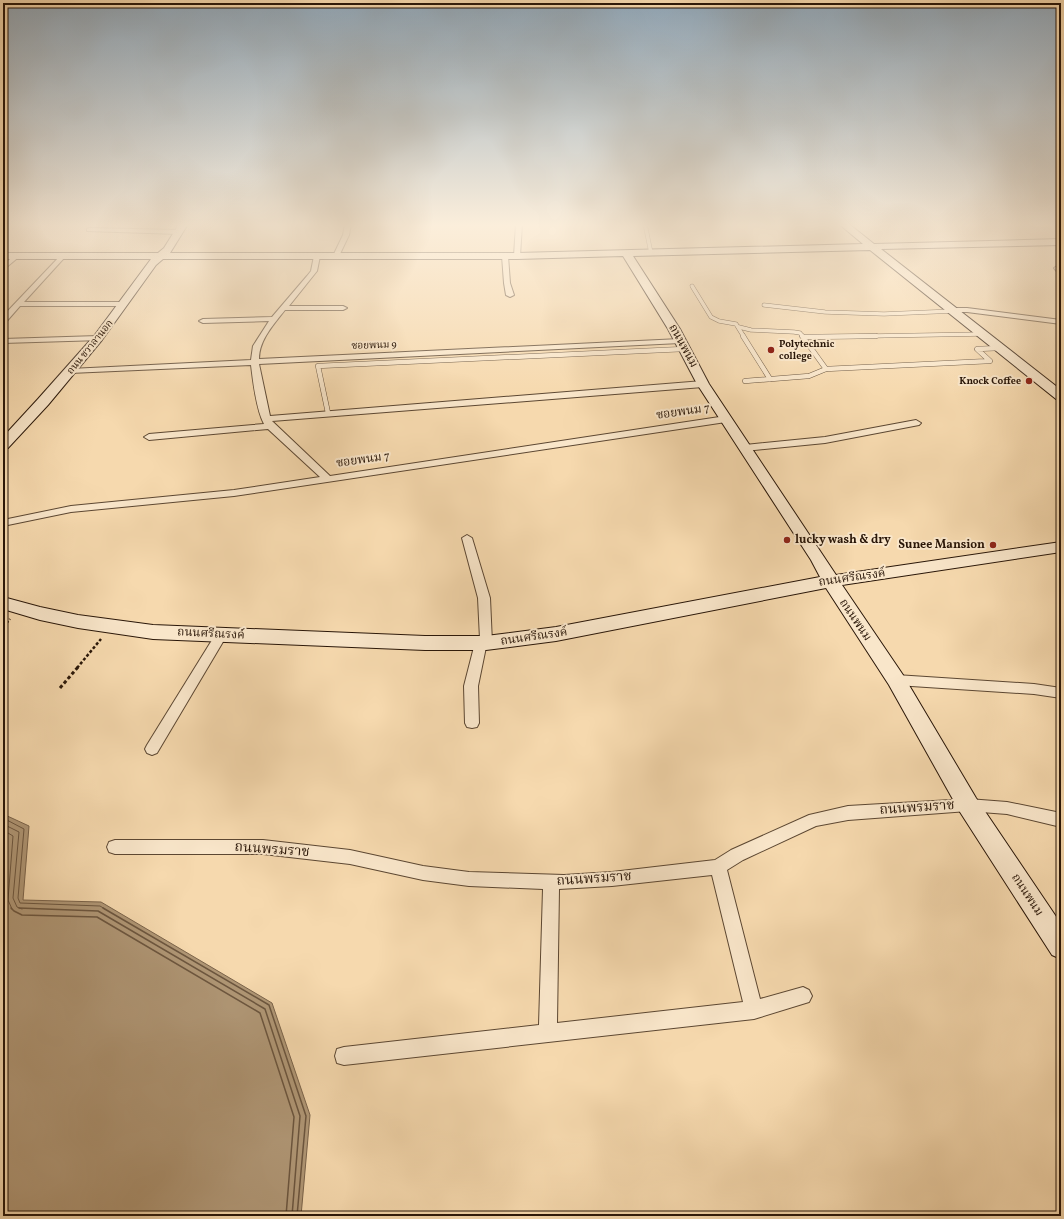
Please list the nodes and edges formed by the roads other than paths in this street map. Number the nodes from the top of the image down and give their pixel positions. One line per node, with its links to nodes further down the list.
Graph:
1 (40, 281): 9 (street)
2 (139, 281): 10 (street, ถนน ชวาลานอก)
3 (307, 281): 12 (street)
4 (507, 281): 8 (street)
5 (644, 281): 24 (street, ถนนพนม)
6 (916, 281): 14 (street)
7 (692, 286): 19 (lane)
8 (510, 295)
9 (18, 304): 10 (street); 16 (street)
10 (123, 304): 21 (street, ถนน ชวาลานอก)
11 (764, 305): 14 (lane)
12 (284, 308): 13 (street); 15 (street)
13 (343, 308)
14 (954, 310): 18 (street); 20 (street)
15 (274, 319): 17 (street); 27 (street)
16 (3, 320)
17 (203, 321)
18 (1061, 322)
19 (739, 327): 22 (lane); 30 (lane)
20 (982, 334): 22 (lane); 25 (street)
21 (98, 338): 23 (street); 29 (street, ถนน ชวาลานอก)
22 (803, 338): 28 (lane)
23 (3, 341)
24 (682, 345): 26 (street, ซอยพนม 9); 32 (street, ถนนพนม)
25 (1000, 348): 28 (lane); 33 (street)
26 (474, 356): 27 (street, ซอยพนม 9); 34 (lane)
27 (256, 362): 29 (street, ซอยพนม 9); 36 (street)
28 (826, 369): 30 (lane)
29 (70, 371): 39 (street, ถนน ชวาลานอก)
30 (770, 379): 31 (lane)
31 (745, 381)
32 (703, 384): 34 (street); 35 (street, ถนนพนม)
33 (1061, 396)
34 (328, 413): 36 (street)
35 (726, 419): 40 (street, ถนนพนม); 41 (street, ซอยพนม 7)
36 (268, 422): 38 (street); 41 (street)
37 (916, 423): 40 (street)
38 (149, 437)
39 (3, 444)
40 (745, 448): 45 (street, ถนนพนม)
41 (327, 478): 42 (street, ซอยพนม 7)
42 (3, 523)
43 (467, 538): 48 (street)
44 (1061, 547): 45 (street, ถนนศรีณรงค์)
45 (831, 581): 48 (street, ถนนศรีณรงค์); 49 (street, ถนนพนม)
46 (3, 603): 47 (street, ถนนศรีณรงค์)
47 (221, 635): 48 (street, ถนนศรีณรงค์); 52 (street)
48 (484, 643): 51 (street)
49 (896, 680): 50 (street); 53 (street, ถนนพนม)
50 (1061, 693)
51 (472, 723)
52 (152, 749)
53 (968, 805): 54 (street, ถนนพรมราช); 56 (street, ถนนพรมราช); 58 (street, ถนนพนม)
54 (1061, 820)
55 (115, 847): 57 (street, ถนนพรมราช)
56 (718, 867): 57 (street, ถนนพรมราช); 60 (street)
57 (552, 882): 61 (street)
58 (1061, 946)
59 (803, 996): 60 (street)
60 (754, 1010): 61 (street)
61 (548, 1034): 62 (street)
62 (344, 1056)

